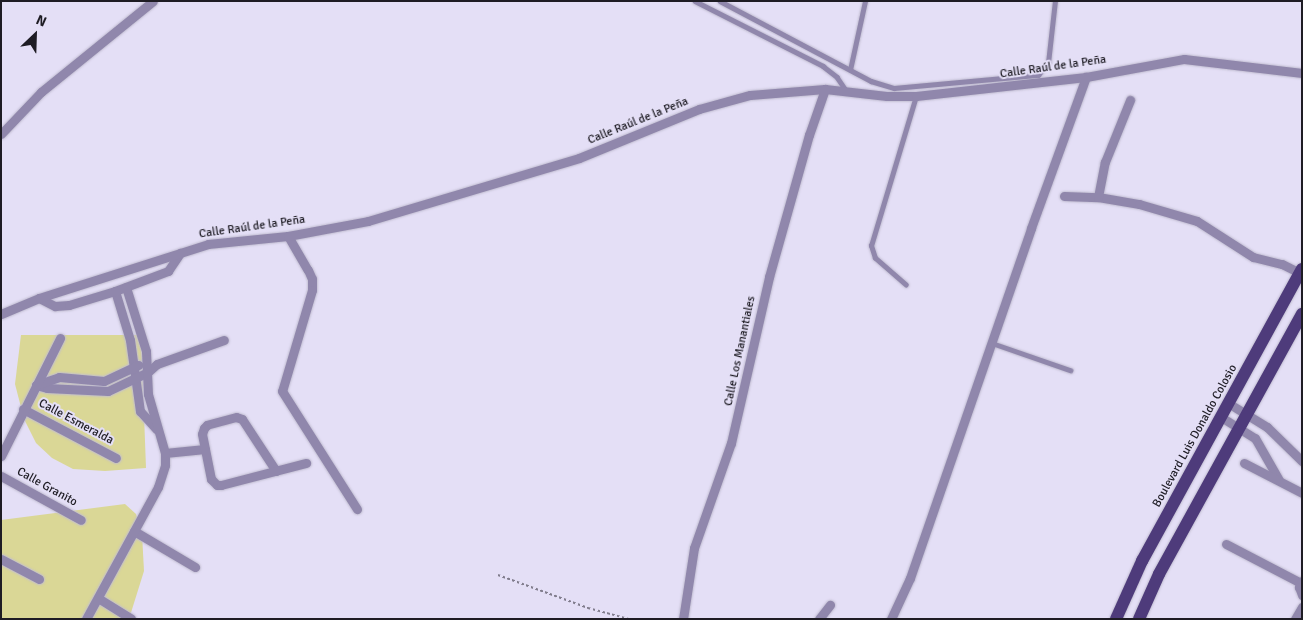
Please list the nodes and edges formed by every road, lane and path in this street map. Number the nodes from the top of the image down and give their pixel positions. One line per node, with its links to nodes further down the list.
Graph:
1 (153, 1): 13 (street)
2 (695, 1): 10 (lane)
3 (720, 1): 6 (lane)
4 (865, 1): 6 (lane)
5 (1055, 1): 6 (lane)
6 (850, 70)
7 (1302, 73): 8 (street, Calle Raúl de la Peña)
8 (1086, 77): 11 (street, Calle Raúl de la Peña); 29 (street)
9 (825, 89): 10 (street, Calle Raúl de la Peña); 16 (street, Calle Raúl de la Peña); 70 (street, Calle Los Manantiales)
10 (847, 92): 11 (street, Calle Raúl de la Peña)
11 (916, 96): 19 (lane)
12 (1130, 100): 15 (street)
13 (1, 134)
14 (1064, 196): 15 (street)
15 (1098, 197): 18 (street)
16 (288, 236): 17 (street, Calle Raúl de la Peña); 54 (street)
17 (180, 253): 20 (street); 22 (street, Calle Raúl de la Peña)
18 (1301, 271): 37 (main road, Boulevard Luis Donaldo Colosio)
19 (906, 285)
20 (126, 287): 21 (street); 25 (street)
21 (115, 291): 22 (street); 26 (street)
22 (39, 298): 23 (street, Calle Raúl de la Peña)
23 (1, 314)
24 (1302, 314): 39 (main road)
25 (137, 321): 26 (street); 30 (street)
26 (125, 324): 32 (street)
27 (60, 338): 36 (street)
28 (224, 340): 31 (street)
29 (992, 343): 33 (lane); 72 (street)
30 (147, 362): 31 (street); 32 (street); 34 (street)
31 (158, 364): 34 (street)
32 (135, 366): 35 (street); 36 (street)
33 (1070, 370)
34 (148, 372): 35 (street); 42 (street)
35 (135, 379): 36 (street); 42 (street)
36 (36, 385): 38 (street)
37 (1228, 403): 39 (street); 40 (main road, Boulevard Luis Donaldo Colosio)
38 (23, 409): 45 (street); 46 (street, Calle Esmeralda)
39 (1247, 414): 41 (main road); 47 (street)
40 (1220, 417): 41 (street); 73 (main road, Boulevard Luis Donaldo Colosio)
41 (1240, 428): 52 (street); 74 (main road)
42 (157, 431): 44 (street)
43 (205, 449): 44 (street); 50 (street); 50 (street)
44 (165, 453): 56 (street)
45 (1, 456)
46 (116, 458)
47 (1302, 461)
48 (306, 463): 50 (street)
49 (1244, 463): 52 (street)
50 (276, 471)
51 (1, 476): 55 (street, Calle Granito)
52 (1279, 480): 53 (street)
53 (1302, 493)
54 (357, 509)
55 (81, 520)
56 (134, 531): 59 (street); 64 (street)
57 (1226, 544): 62 (street)
58 (1, 559): 61 (street)
59 (195, 567)
60 (498, 576): 69 (path)
61 (39, 579)
62 (1301, 582): 63 (street)
63 (1302, 595)
64 (98, 598): 67 (street); 68 (street)
65 (830, 605): 71 (street)
66 (1302, 607): 75 (street)
67 (86, 619)
68 (131, 619)
69 (630, 619)
70 (683, 619)
71 (819, 619)
72 (891, 619)
73 (1116, 619)
74 (1139, 619)
75 (1295, 619)

